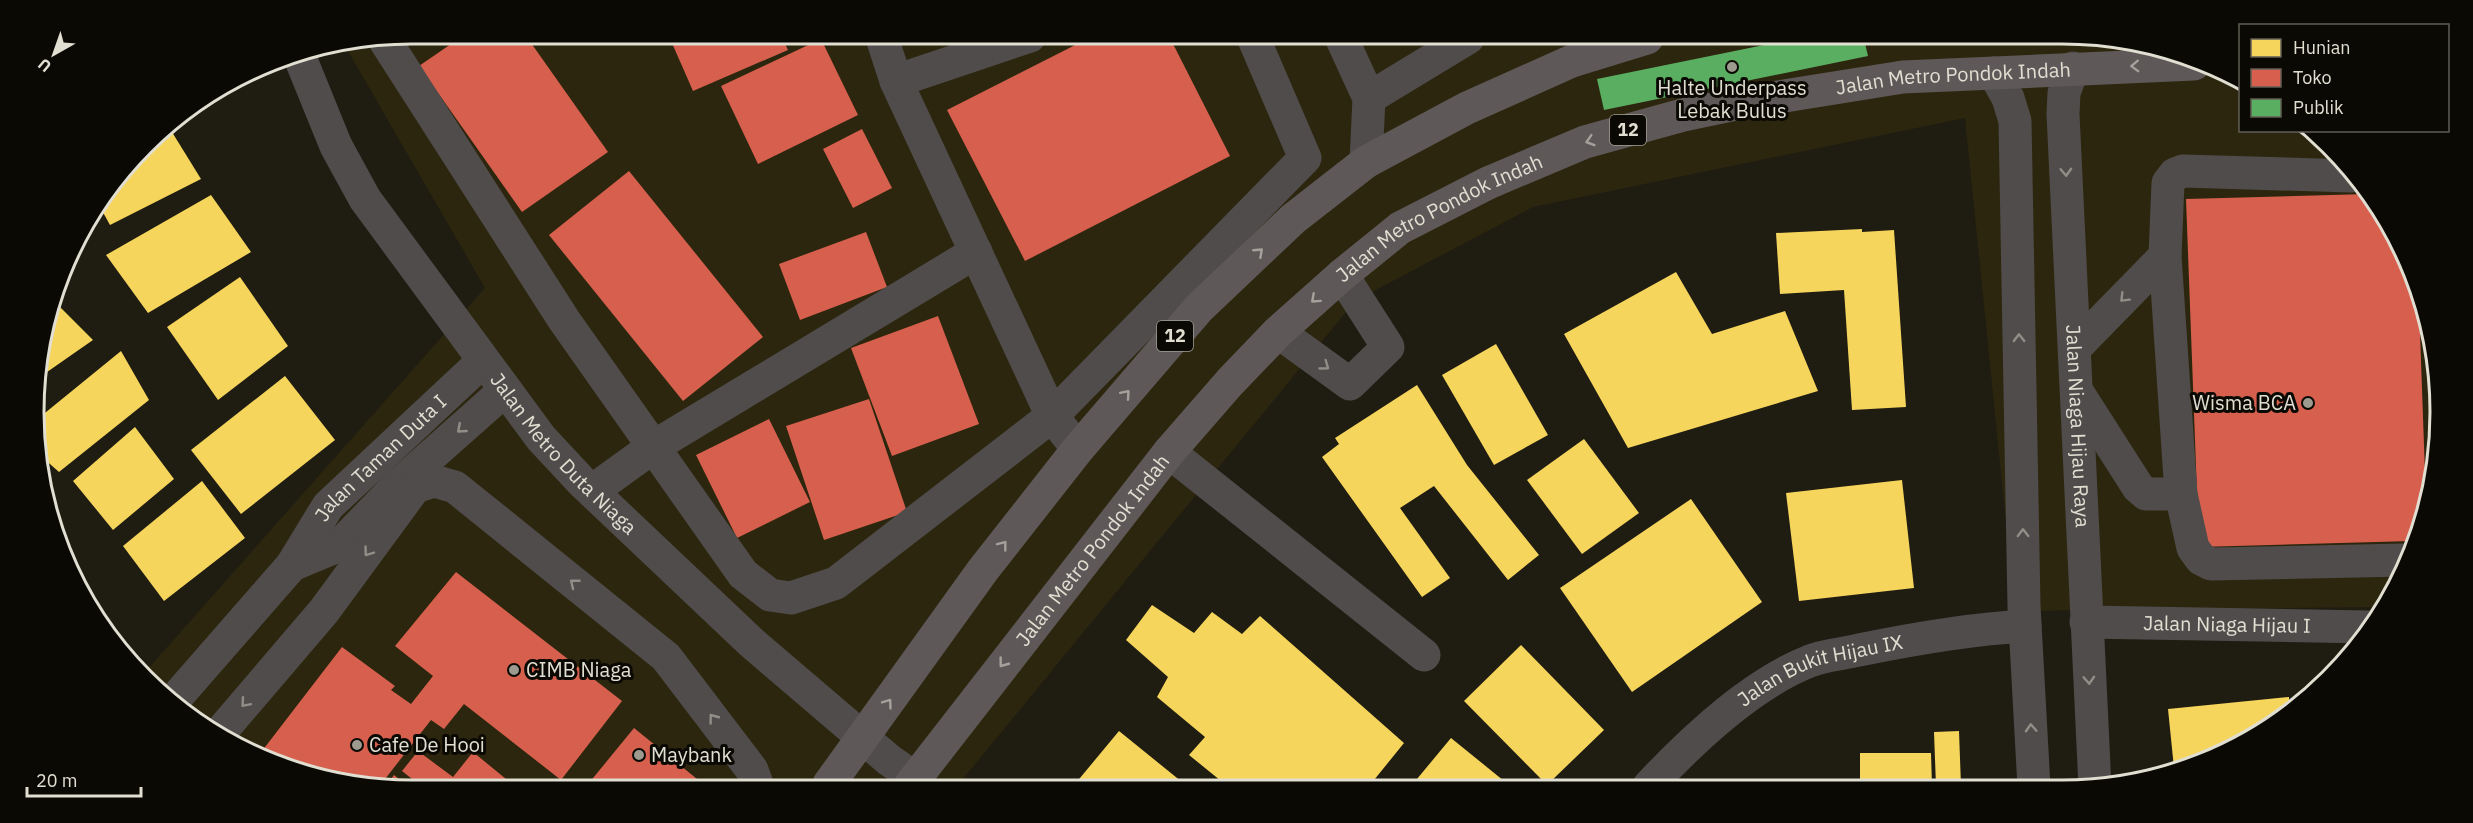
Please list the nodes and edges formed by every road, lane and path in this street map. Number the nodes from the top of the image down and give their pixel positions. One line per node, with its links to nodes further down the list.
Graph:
1 (387, 44): 27 (street)
2 (884, 44): 12 (street)
3 (1006, 44): 12 (street)
4 (1256, 44): 26 (street)
5 (1344, 44): 13 (street)
6 (1458, 44): 13 (street)
7 (1627, 44): 16 (highway, 12)
8 (301, 61): 23 (street, Jalan Metro Duta Niaga)
9 (2183, 64): 10 (highway, Jalan Metro Pondok Indah / 12, one-way to 10)
10 (2073, 68): 11 (highway, Jalan Metro Pondok Indah / 12); 14 (street, Jalan Niaga Hijau Raya)
11 (1994, 73): 15 (street); 20 (highway, Jalan Metro Pondok Indah / 12, one-way to 20)
12 (896, 81): 18 (street)
13 (1369, 98): 16 (street)
14 (2063, 114): 15 (street); 22 (street, Jalan Niaga Hijau Raya, one-way to 22)
15 (2015, 121): 35 (street, one-way to 15)
16 (1366, 162): 28 (highway, 12, one-way to 16)
17 (2344, 176): 19 (street)
18 (976, 252): 26 (street); 27 (street)
19 (2165, 256): 22 (street, one-way to 22); 31 (street)
20 (1342, 275): 21 (highway, Jalan Metro Pondok Indah / 12, one-way to 21); 21 (street, one-way to 20)
21 (1278, 333): 29 (highway, Jalan Metro Pondok Indah / 12)
22 (2075, 348): 25 (street, Jalan Niaga Hijau Raya)
23 (483, 361): 24 (street, Jalan Metro Duta Niaga); 33 (street, Jalan Taman Duta I)
24 (505, 390): 30 (street, Jalan Metro Duta Niaga); 33 (street, Jalan Taman Duta I, one-way to 33)
25 (2078, 392): 31 (street); 34 (street, Jalan Niaga Hijau Raya)
26 (1052, 416): 27 (street); 28 (street)
27 (653, 447): 30 (street)
28 (1078, 449): 40 (highway, 12, one-way to 28)
29 (1169, 452): 37 (street); 45 (highway, Jalan Metro Pondok Indah / 12, one-way to 45)
30 (592, 491): 40 (street, Jalan Metro Duta Niaga)
31 (2181, 494): 32 (street)
32 (2398, 560)
33 (292, 565): 38 (street, Jalan Taman Duta I)
34 (2086, 622): 36 (street, Jalan Niaga Hijau I); 41 (street, Jalan Niaga Hijau Raya, one-way to 41)
35 (2025, 626): 46 (street, Jalan Bukit Hijau IX); 47 (street, one-way to 35)
36 (2359, 627)
37 (1424, 655)
38 (178, 696)
39 (224, 728): 42 (street, one-way to 39)
40 (863, 738): 43 (highway, 12); 44 (street, Jalan Metro Duta Niaga)
41 (2095, 778)
42 (756, 780)
43 (832, 780)
44 (912, 780)
45 (914, 780)
46 (1655, 780)
47 (2034, 780)

